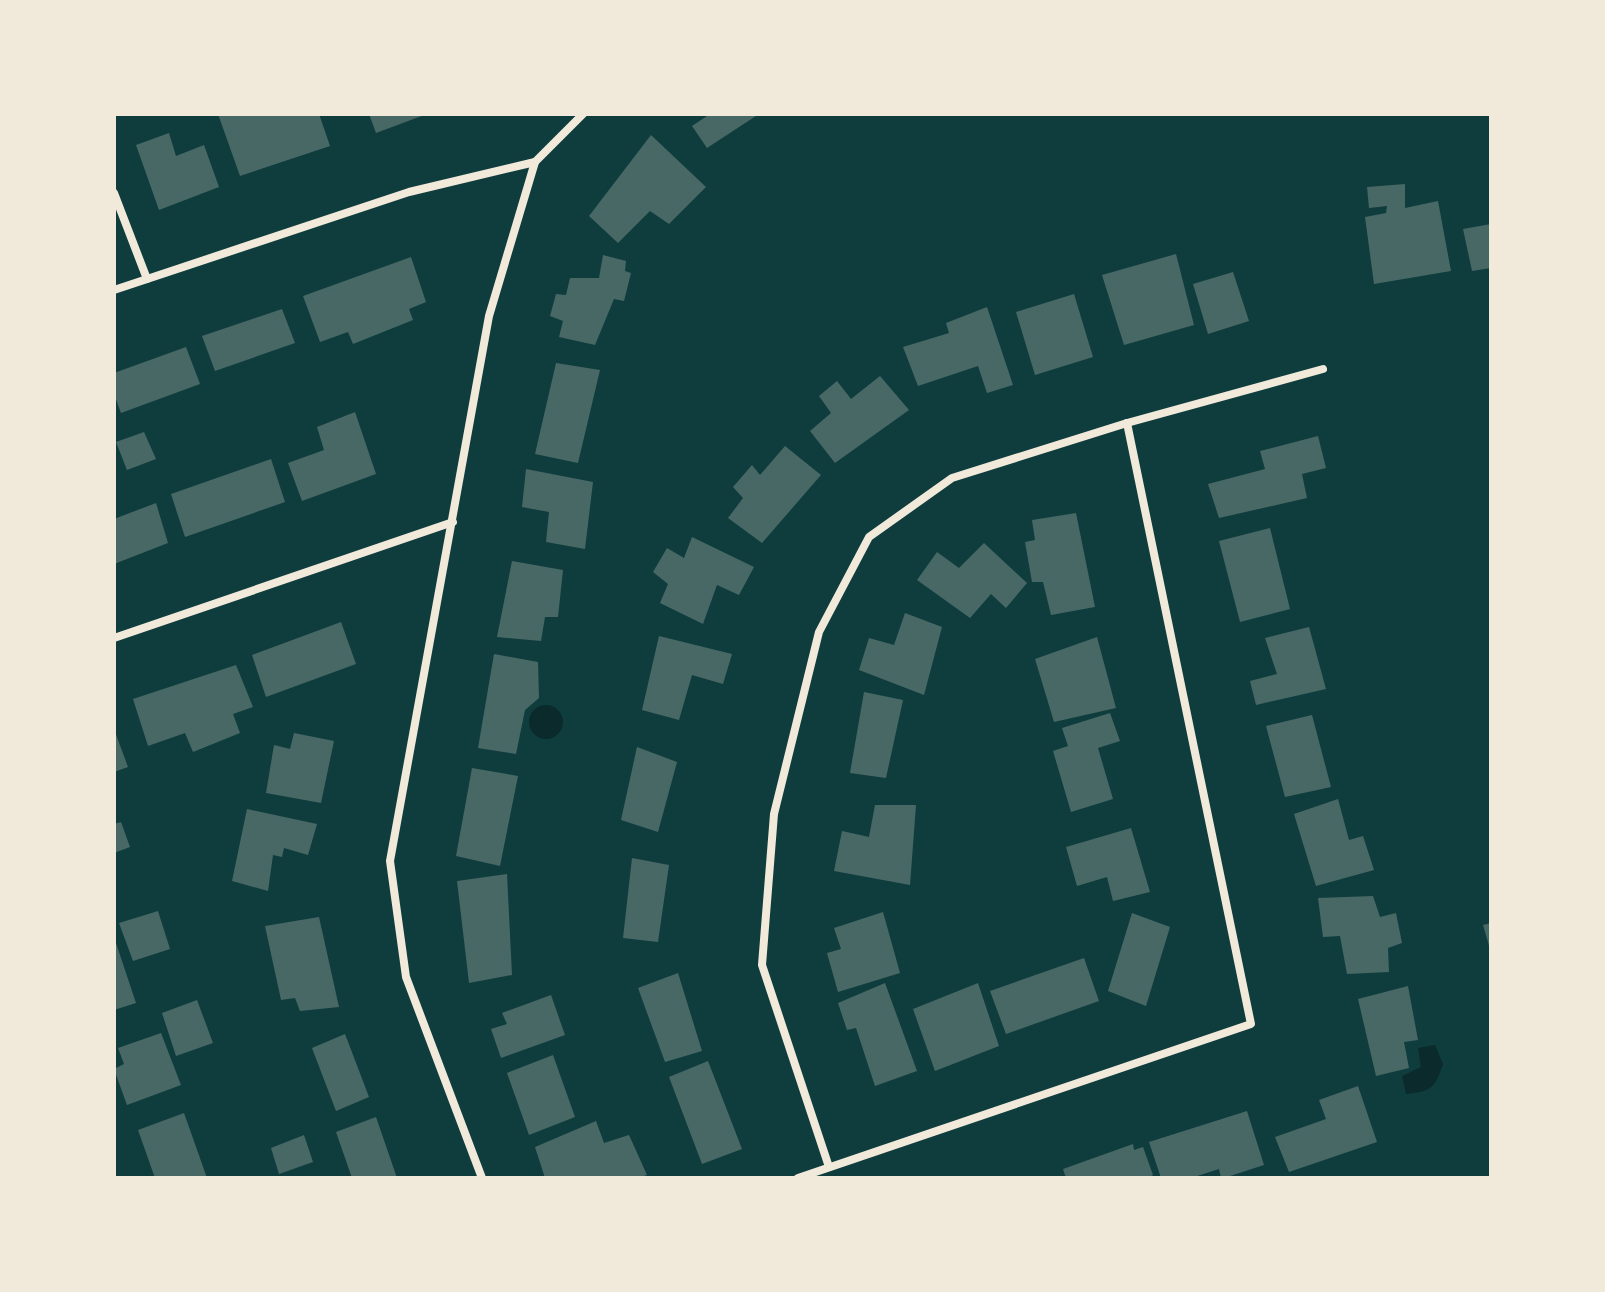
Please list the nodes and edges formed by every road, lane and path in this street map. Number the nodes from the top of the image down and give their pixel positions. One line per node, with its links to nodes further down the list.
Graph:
1 (583, 114): 2 (street)
2 (535, 162): 4 (street); 8 (street)
3 (114, 193): 4 (street)
4 (147, 279): 5 (street)
5 (114, 290)
6 (1323, 369): 7 (street)
7 (1127, 423): 10 (street); 10 (street)
8 (453, 522): 9 (street); 11 (street)
9 (114, 638)
10 (829, 1167): 12 (street)
11 (482, 1178)
12 (798, 1178)

